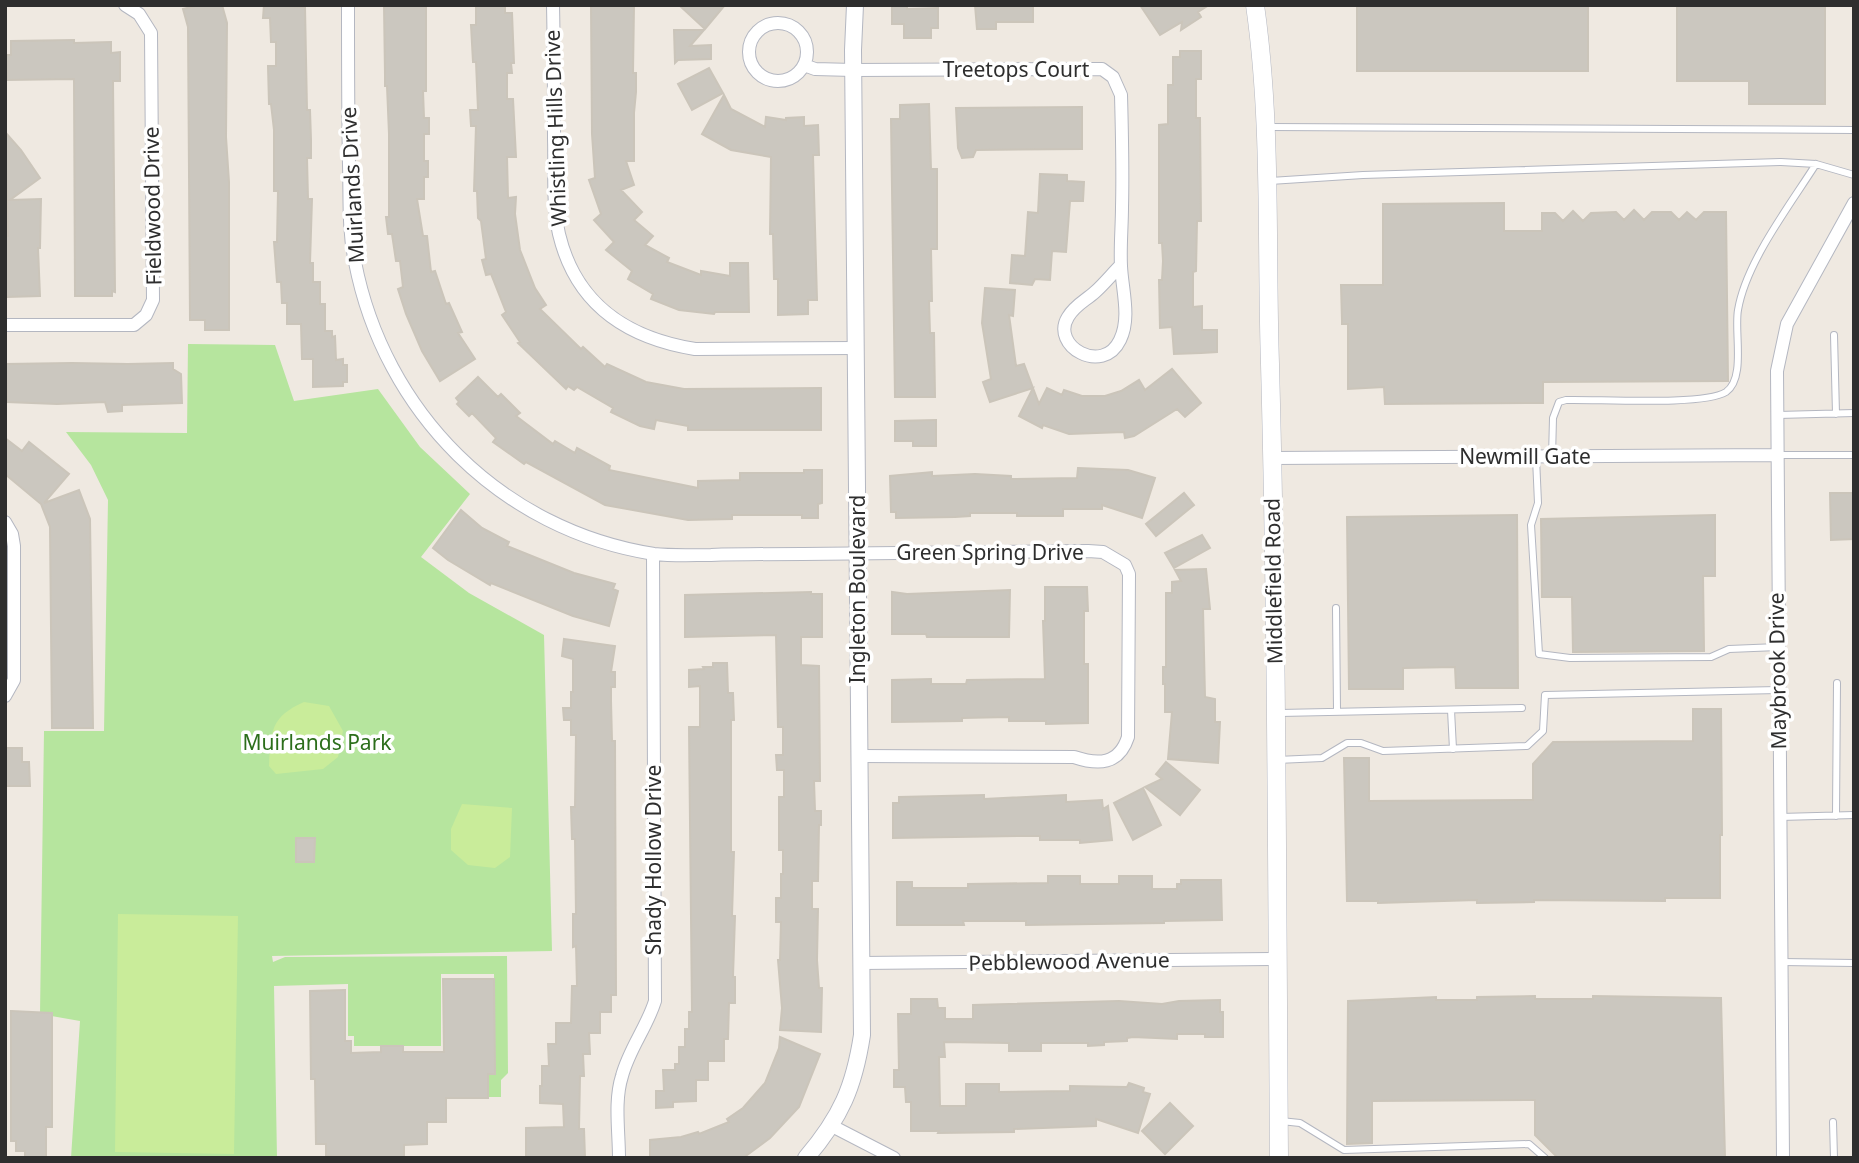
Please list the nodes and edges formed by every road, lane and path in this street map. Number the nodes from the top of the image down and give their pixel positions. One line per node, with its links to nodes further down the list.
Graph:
1 (125, 5): 15 (street, Fieldwood Drive)
2 (348, 5): 28 (street, Muirlands Drive)
3 (553, 5): 17 (street, Whistling Hills Drive)
4 (855, 5): 7 (street, Ingleton Boulevard)
5 (1255, 5): 8 (main road, Middlefield Road)
6 (804, 65): 6 (street); 7 (street, Treetops Court)
7 (853, 70): 14 (street, Treetops Court); 17 (street, Ingleton Boulevard)
8 (1266, 127): 9 (lane); 12 (main road, Middlefield Road)
9 (1854, 130)
10 (1816, 164): 11 (lane); 12 (lane); 25 (lane)
11 (1854, 175)
12 (1266, 181): 23 (main road, Middlefield Road)
13 (1854, 203): 20 (street, Maybrook Drive)
14 (1121, 265): 14 (street, Treetops Court)
15 (5, 325)
16 (1834, 335): 18 (lane)
17 (856, 348): 27 (street, Ingleton Boulevard)
18 (1836, 414): 19 (lane); 20 (lane)
19 (1854, 414)
20 (1777, 415): 21 (street, Maybrook Drive)
21 (1777, 455): 22 (lane); 25 (street, Newmill Gate); 30 (street, Maybrook Drive)
22 (1854, 455)
23 (1272, 458): 24 (street, Newmill Gate); 37 (main road, Middlefield Road)
24 (1536, 458): 25 (street, Newmill Gate); 30 (lane)
25 (1552, 458)
26 (5, 522): 33 (street)
27 (857, 553): 28 (street, Muirlands Drive); 39 (street, Ingleton Boulevard); 39 (street, Green Spring Drive)
28 (653, 554): 51 (street, Shady Hollow Drive)
29 (1336, 608): 35 (lane)
30 (1778, 647): 32 (street, Maybrook Drive)
31 (1836, 684): 41 (lane)
32 (1778, 690): 38 (lane); 43 (street, Maybrook Drive)
33 (5, 696)
34 (1522, 708): 36 (lane)
35 (1337, 710): 36 (lane); 37 (lane)
36 (1451, 710): 38 (lane)
37 (1275, 713): 40 (main road, Middlefield Road)
38 (1453, 749): 40 (lane)
39 (858, 756): 46 (street, Ingleton Boulevard)
40 (1275, 761): 44 (main road, Middlefield Road)
41 (1836, 816): 42 (lane); 43 (lane)
42 (1854, 816)
43 (1780, 817): 45 (street, Maybrook Drive)
44 (1277, 960): 46 (street, Pebblewood Avenue); 48 (main road, Middlefield Road)
45 (1782, 962): 47 (lane); 56 (street, Maybrook Drive)
46 (861, 963): 50 (street, Ingleton Boulevard)
47 (1854, 963)
48 (1279, 1121): 54 (main road, Middlefield Road); 55 (lane)
49 (1833, 1122): 57 (lane)
50 (832, 1126): 52 (street, Ingleton Boulevard); 53 (street)
51 (619, 1158)
52 (806, 1158)
53 (894, 1158)
54 (1279, 1158)
55 (1545, 1158)
56 (1783, 1158)
57 (1834, 1158)

